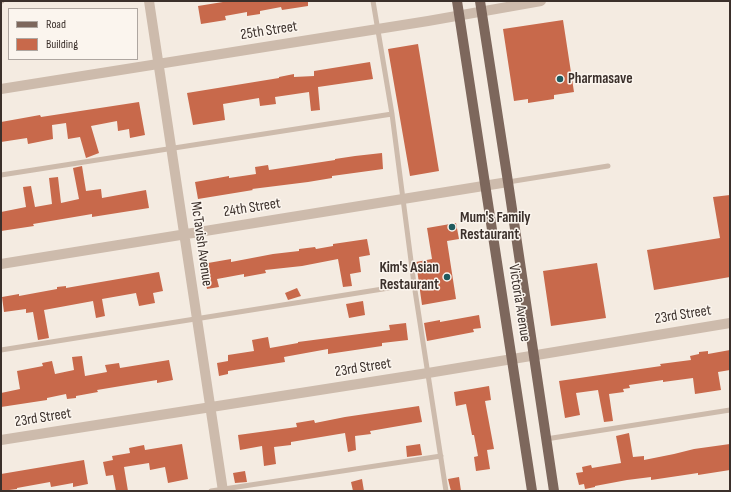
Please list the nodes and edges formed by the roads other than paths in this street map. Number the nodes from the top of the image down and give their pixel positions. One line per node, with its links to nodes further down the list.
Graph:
1 (149, 1): 8 (street, McTavish Avenue)
2 (373, 1): 7 (lane)
3 (457, 1): 6 (main road, Victoria Avenue)
4 (541, 1): 5 (street, 25th Street)
5 (481, 6): 6 (street, 25th Street); 14 (main road, Victoria Avenue)
6 (459, 15): 7 (street, 25th Street); 15 (main road, Victoria Avenue)
7 (377, 29): 8 (street, 25th Street); 10 (lane)
8 (159, 64): 9 (street, 25th Street); 11 (street, McTavish Avenue)
9 (1, 89)
10 (392, 114): 11 (lane); 16 (lane)
11 (172, 148): 13 (lane); 17 (street, McTavish Avenue)
12 (608, 166): 14 (lane)
13 (1, 176)
14 (508, 182): 15 (street, 24th Street); 23 (main road, Victoria Avenue)
15 (486, 186): 16 (street, 24th Street); 24 (main road, Victoria Avenue)
16 (403, 199): 17 (street, 24th Street); 19 (lane)
17 (185, 234): 18 (street, 24th Street); 20 (street, McTavish Avenue)
18 (1, 264)
19 (414, 284): 20 (lane); 25 (lane)
20 (197, 319): 22 (lane); 26 (street, McTavish Avenue)
21 (730, 323): 23 (street, 23rd Street)
22 (1, 350)
23 (533, 355): 24 (street, 23rd Street); 28 (main road, Victoria Avenue)
24 (512, 359): 25 (street, 23rd Street); 34 (main road, Victoria Avenue)
25 (428, 373): 26 (street, 23rd Street); 30 (lane)
26 (210, 406): 29 (street, 23rd Street); 31 (street, McTavish Avenue)
27 (730, 410): 28 (lane)
28 (546, 439): 35 (main road, Victoria Avenue)
29 (1, 440)
30 (441, 456): 31 (lane); 33 (lane)
31 (223, 490): 32 (lane)
32 (211, 491)
33 (446, 491)
34 (532, 491)
35 (554, 491)

